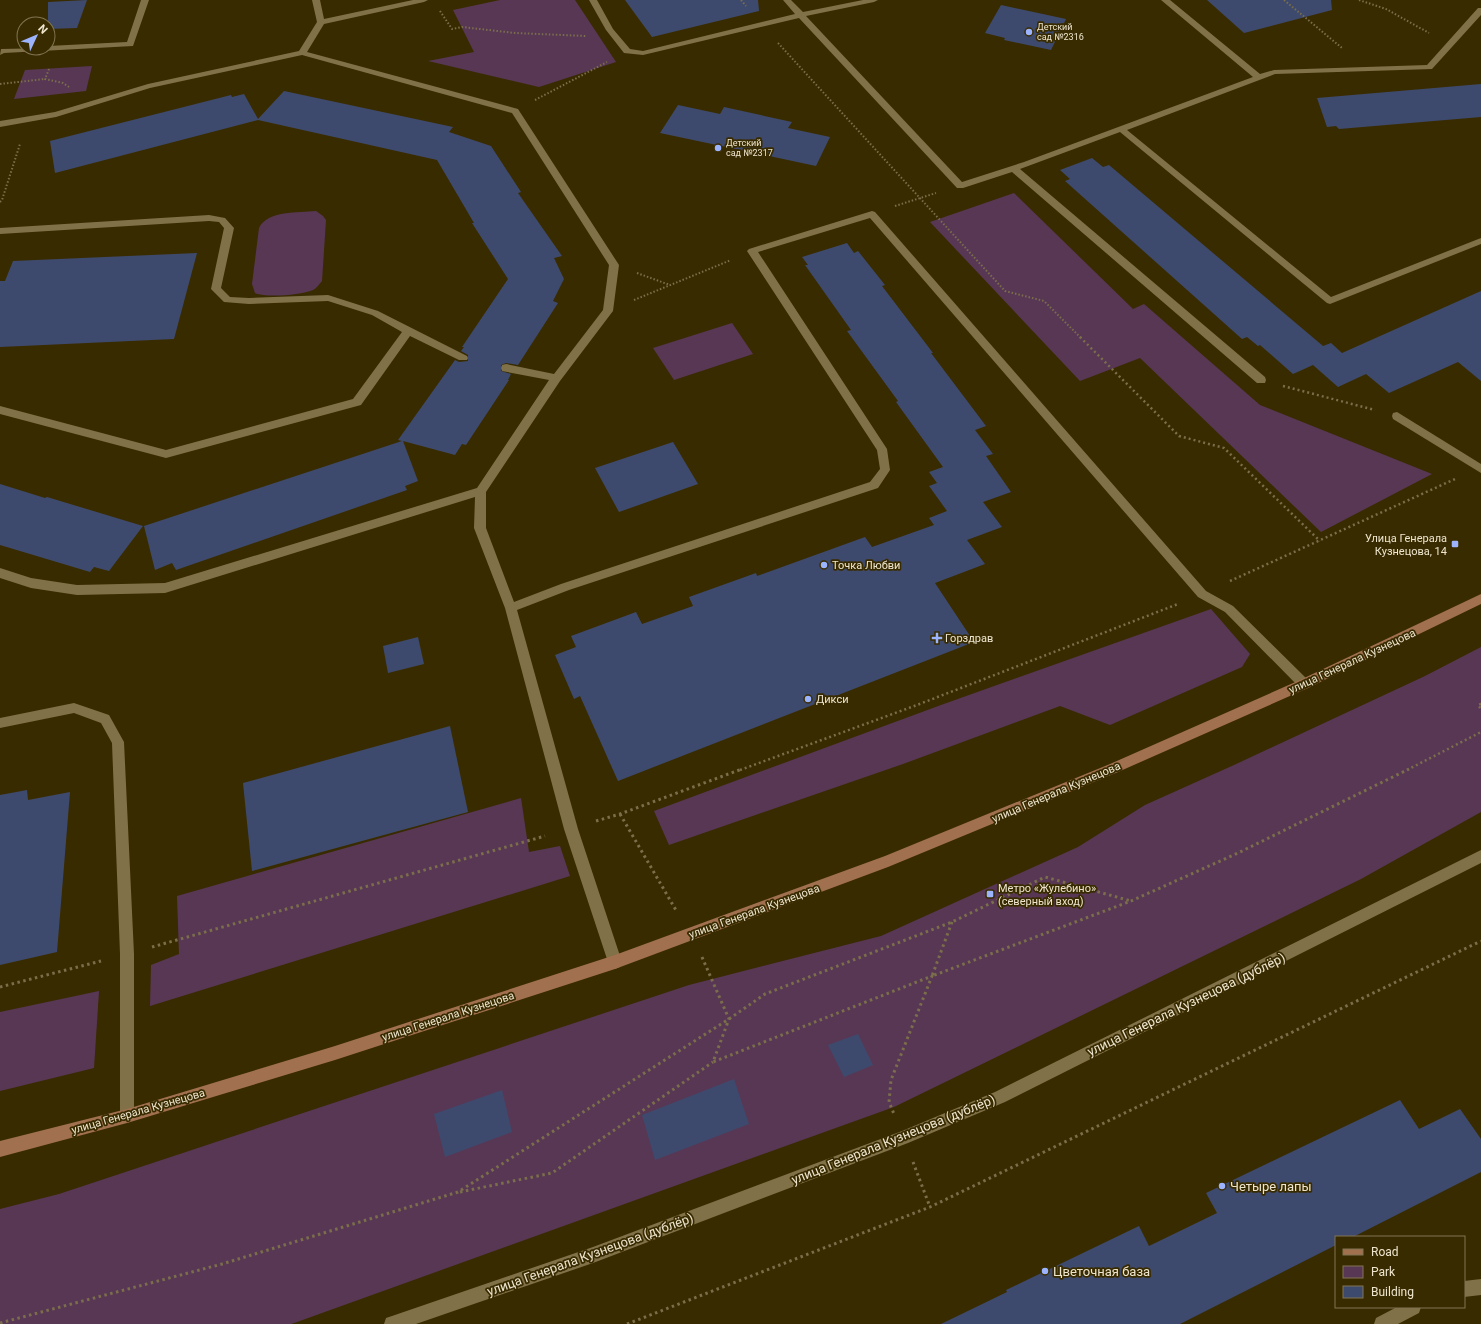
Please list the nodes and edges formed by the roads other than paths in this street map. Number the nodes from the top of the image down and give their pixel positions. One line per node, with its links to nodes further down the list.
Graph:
1 (145, 0): 11 (street)
2 (316, 0): 10 (street)
3 (424, 0): 10 (street)
4 (592, 0): 9 (street)
5 (787, 0): 9 (street)
6 (874, 0): 9 (street)
7 (1165, 0): 13 (street)
8 (1481, 10): 13 (street)
9 (800, 15): 16 (street)
10 (321, 22): 12 (street)
11 (0, 53)
12 (302, 53): 14 (street); 22 (street)
13 (1259, 78): 15 (street)
14 (0, 124)
15 (1122, 130): 16 (street); 18 (street)
16 (1014, 169): 23 (street)
17 (0, 231): 19 (street)
18 (1481, 241)
19 (408, 331): 20 (street); 24 (street)
20 (463, 358)
21 (506, 368): 22 (street)
22 (556, 378): 27 (street)
23 (1261, 380)
24 (0, 410)
25 (1397, 416): 26 (street)
26 (1480, 468)
27 (482, 491): 28 (street); 30 (street)
28 (0, 573)
29 (1481, 599): 31 (main road, улица Генерала Кузнецова)
30 (511, 608): 31 (street); 34 (street)
31 (1304, 684): 34 (main road, улица Генерала Кузнецова)
32 (0, 723): 35 (street)
33 (1481, 856): 40 (street, улица Генерала Кузнецова (дублёр))
34 (615, 962): 35 (main road, улица Генерала Кузнецова)
35 (127, 1116): 36 (main road, улица Генерала Кузнецова)
36 (0, 1149)
37 (1481, 1287): 38 (street)
38 (1465, 1289)
39 (1411, 1308): 41 (street)
40 (392, 1324)
41 (1382, 1324)

